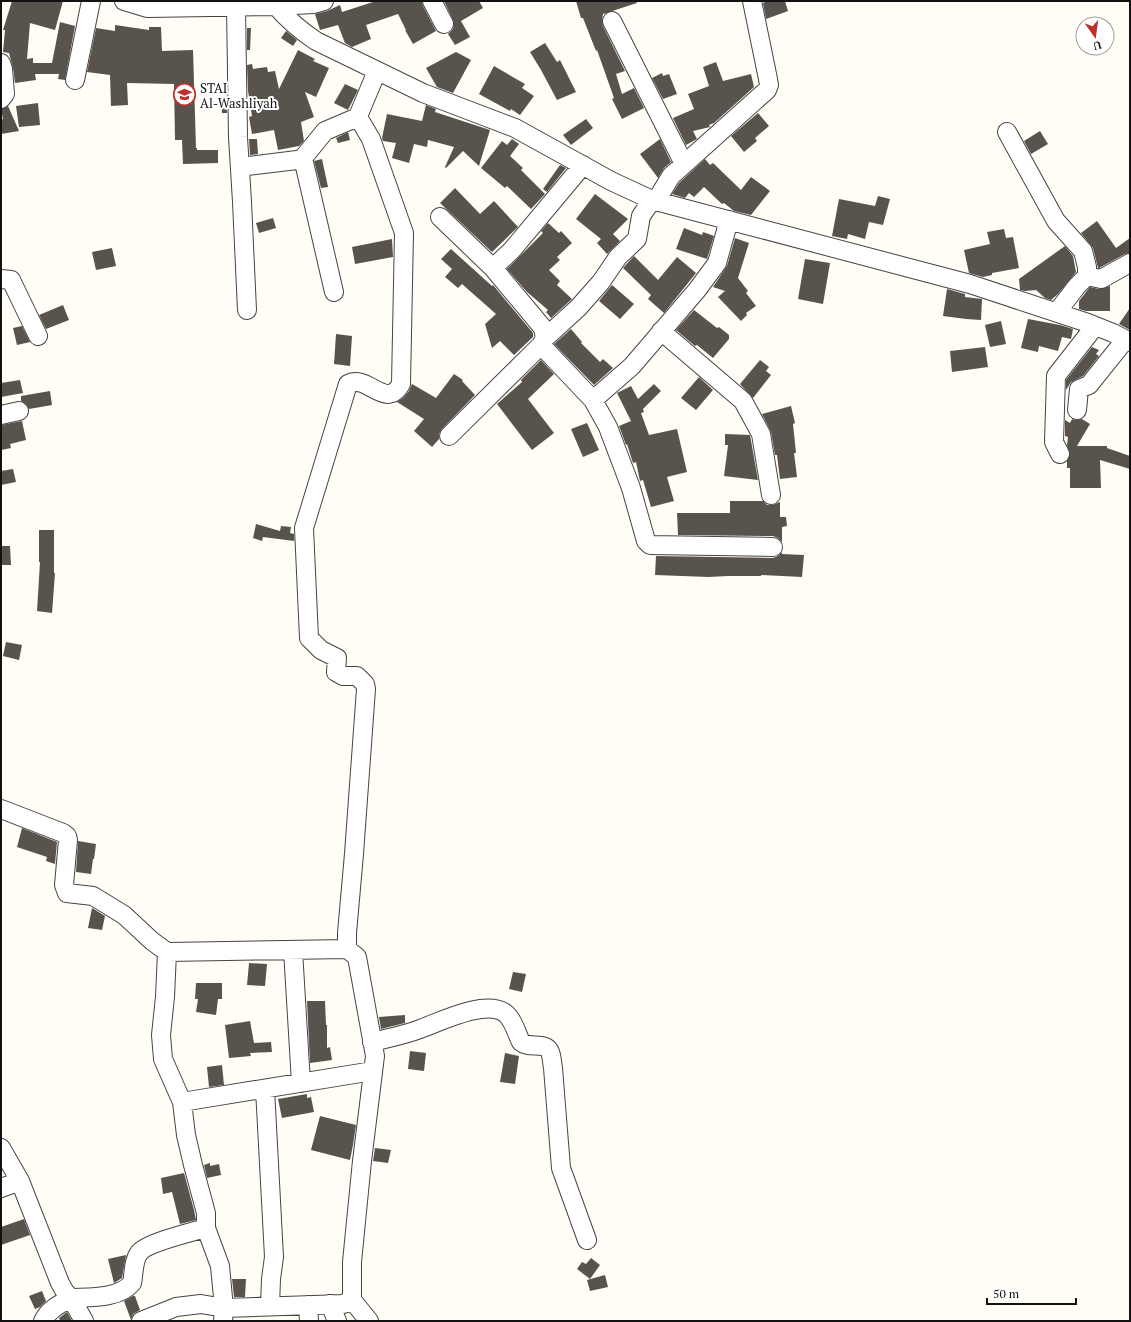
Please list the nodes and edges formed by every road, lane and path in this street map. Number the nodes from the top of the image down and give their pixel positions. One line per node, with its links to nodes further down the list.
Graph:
1 (91, 1): 12 (street)
2 (124, 1): 7 (street)
3 (324, 1): 6 (street)
4 (432, 1): 9 (street)
5 (752, 1): 17 (street)
6 (276, 6): 7 (street); 11 (street)
7 (236, 7): 19 (street)
8 (612, 21): 17 (street)
9 (444, 24)
10 (1, 63): 13 (street)
11 (378, 71): 14 (street); 18 (street)
12 (75, 80)
13 (1, 99)
14 (358, 117): 16 (street); 44 (street)
15 (1007, 132): 25 (street)
16 (303, 158): 19 (street); 27 (street)
17 (684, 164): 20 (street)
18 (583, 165): 20 (street); 24 (street)
19 (240, 167): 28 (street)
20 (654, 200): 22 (street); 34 (street)
21 (440, 217): 24 (street)
22 (729, 220): 29 (street); 31 (street)
23 (1130, 263): 25 (street)
24 (492, 268): 34 (street)
25 (1087, 276): 29 (street)
26 (1, 279): 32 (street)
27 (334, 292)
28 (247, 310)
29 (1057, 312): 30 (street)
30 (1095, 326): 33 (street); 40 (street)
31 (661, 331): 35 (street); 41 (street)
32 (38, 336)
33 (1128, 341): 36 (street)
34 (543, 342): 35 (street); 39 (street)
35 (593, 400): 42 (street)
36 (1077, 410)
37 (19, 411): 38 (street)
38 (1, 414)
39 (449, 436)
40 (1060, 454)
41 (771, 495)
42 (773, 546)
43 (1, 809): 46 (street)
44 (347, 949): 45 (street); 47 (street)
45 (293, 950): 46 (street); 49 (street)
46 (167, 952): 51 (street)
47 (372, 1042): 48 (street); 56 (street)
48 (373, 1071): 49 (street); 58 (street)
49 (302, 1083): 50 (street)
50 (265, 1089): 51 (street); 60 (street)
51 (182, 1102): 55 (street)
52 (1, 1148): 53 (street)
53 (20, 1181): 54 (street); 57 (street)
54 (1, 1188)
55 (206, 1228): 57 (street); 62 (street)
56 (587, 1240)
57 (71, 1298): 63 (street); 64 (street)
58 (352, 1300): 59 (street); 67 (street)
59 (330, 1304): 61 (street); 66 (street)
60 (270, 1306): 61 (street); 62 (street)
61 (309, 1313)
62 (223, 1314): 65 (street)
63 (43, 1321)
64 (84, 1321)
65 (141, 1321)
66 (337, 1321)
67 (370, 1321)

